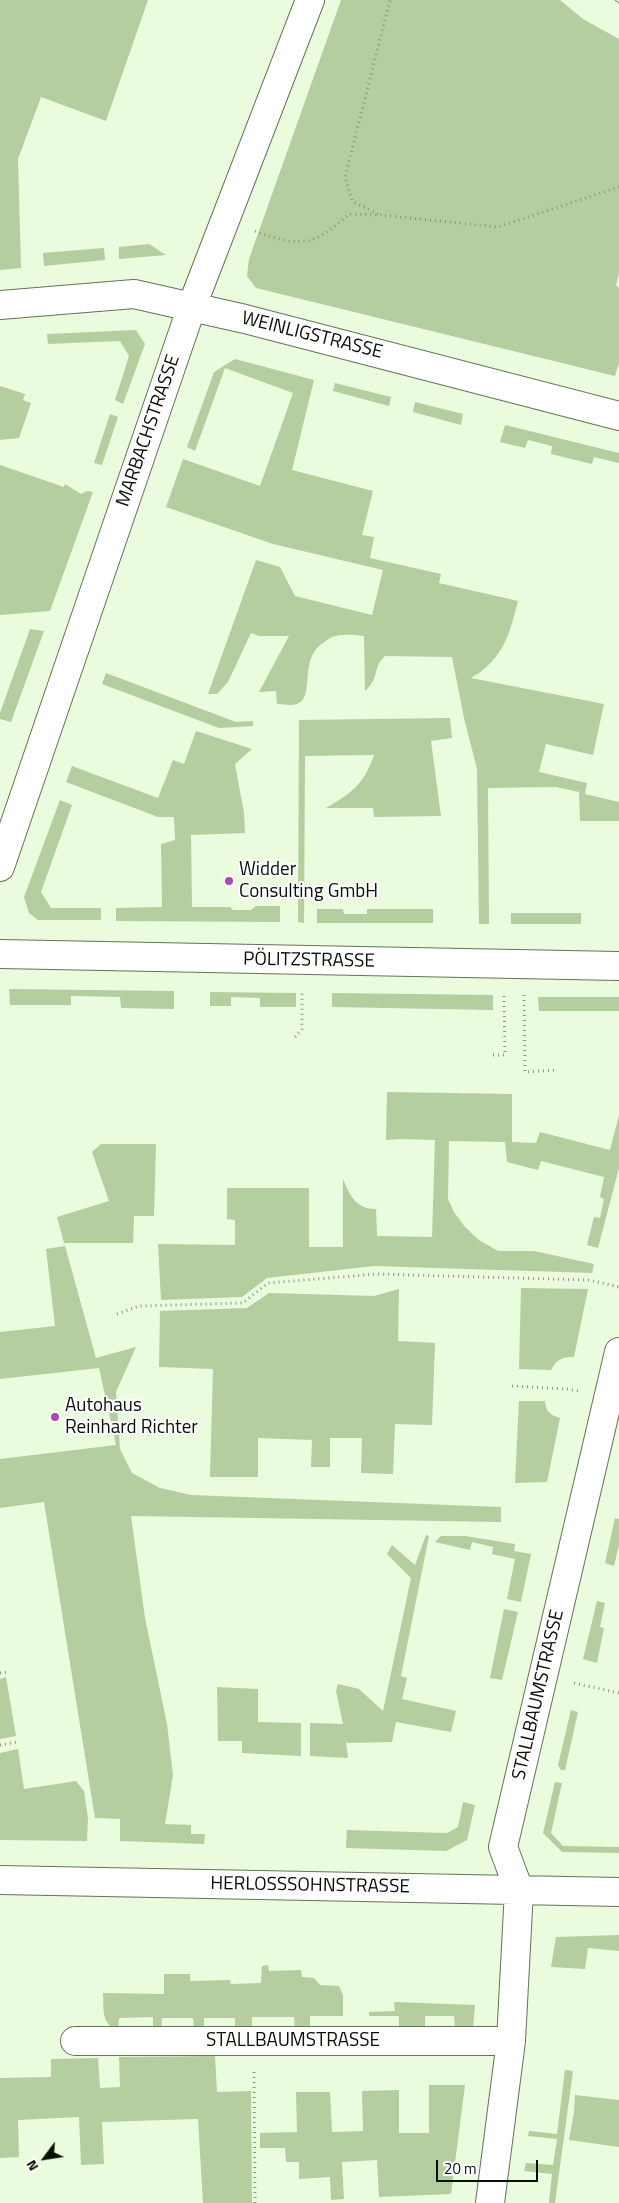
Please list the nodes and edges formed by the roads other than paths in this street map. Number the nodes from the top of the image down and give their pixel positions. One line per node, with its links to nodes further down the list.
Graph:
1 (310, 0): 3 (street, MARBACHSTRASSE)
2 (0, 306): 3 (street, WEINLIGSTRASSE)
3 (192, 306): 4 (street, WEINLIGSTRASSE); 5 (street, MARBACHSTRASSE)
4 (619, 416)
5 (0, 867)
6 (0, 954): 7 (street, PÖLITZSTRASSE)
7 (619, 966)
8 (619, 1352): 10 (street, STALLBAUMSTRASSE)
9 (0, 1880): 10 (street, HERLOSSSOHNSTRASSE)
10 (519, 1890): 11 (street, HERLOSSSOHNSTRASSE); 13 (street, STALLBAUMSTRASSE)
11 (619, 1892)
12 (76, 2041): 13 (street, STALLBAUMSTRASSE)
13 (511, 2041): 14 (street, STALLBAUMSTRASSE)
14 (490, 2203)

